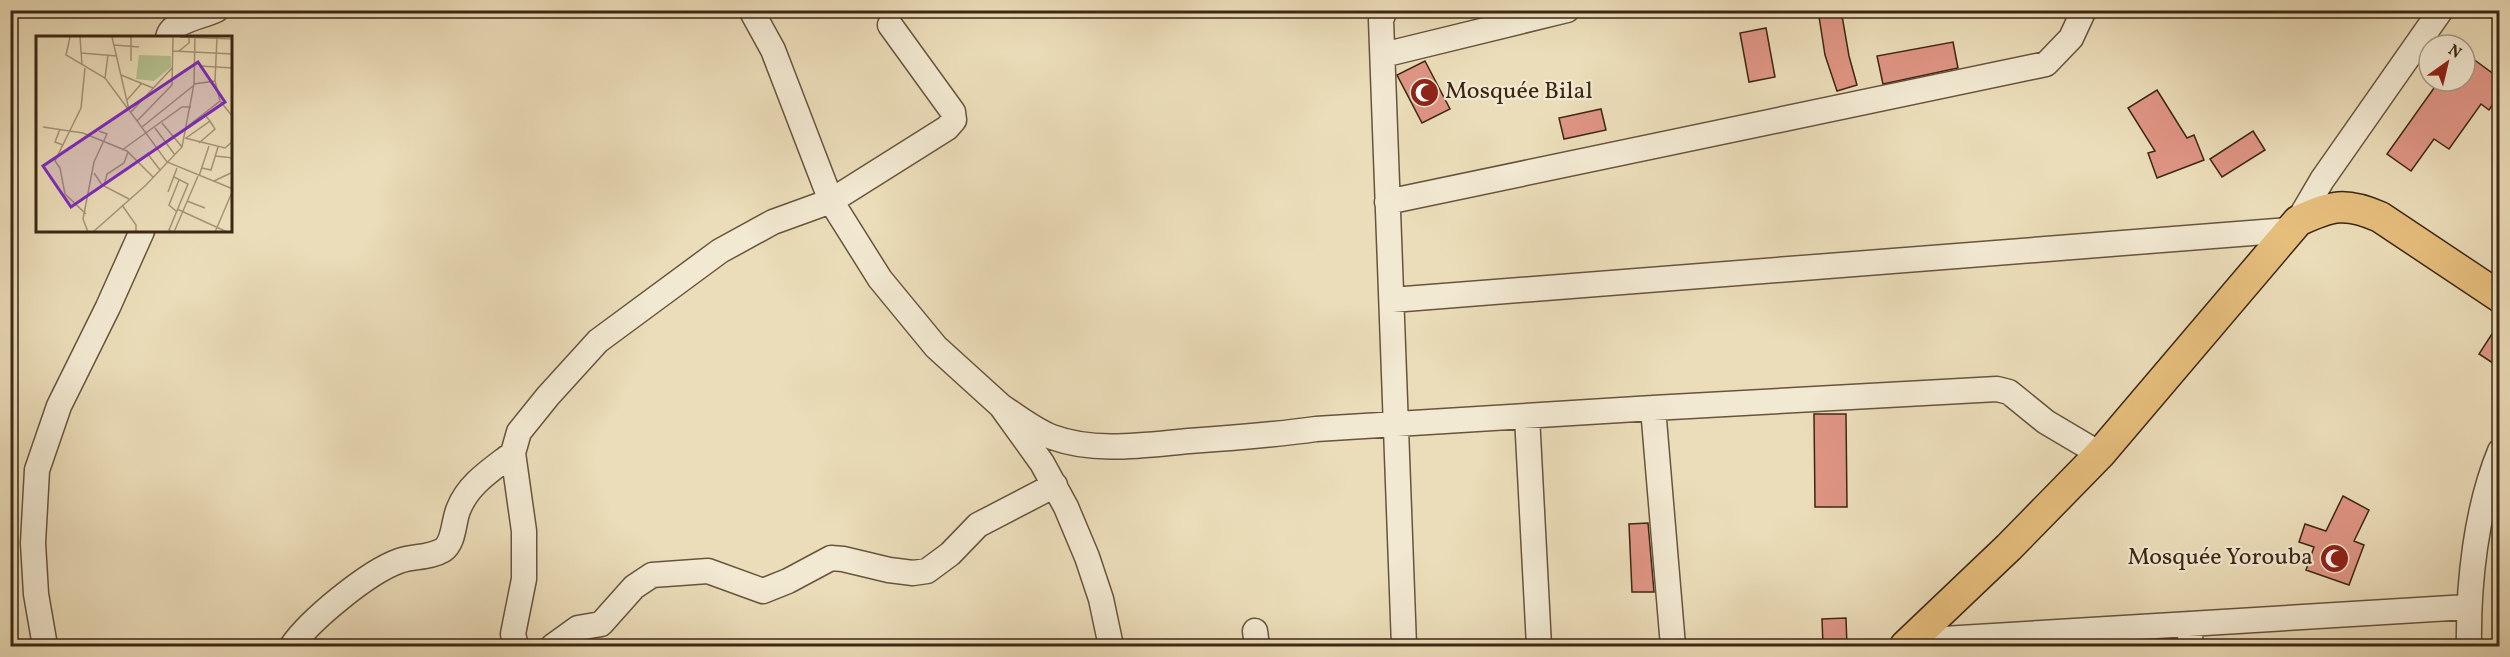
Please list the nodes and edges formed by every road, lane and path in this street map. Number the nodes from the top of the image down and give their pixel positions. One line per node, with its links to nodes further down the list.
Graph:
1 (216, 10): 8 (street)
2 (751, 10): 10 (street)
3 (1567, 10): 9 (street)
4 (2084, 10): 11 (street)
5 (2441, 10): 12 (street)
6 (1382, 14): 9 (street)
7 (890, 25): 10 (street)
8 (168, 36)
9 (1383, 55): 11 (street)
10 (831, 201): 16 (street); 21 (street)
11 (1387, 202): 15 (street)
12 (2294, 225): 14 (main road); 15 (street); 22 (main road)
13 (142, 232): 27 (street)
14 (2499, 297)
15 (1392, 300): 19 (street)
16 (1001, 406): 19 (street); 23 (street)
17 (1653, 408): 18 (street); 22 (street); 34 (street)
18 (1527, 416): 19 (street); 33 (street)
19 (1395, 425): 32 (street)
20 (2499, 451): 24 (street)
21 (513, 453): 28 (street); 29 (street)
22 (2100, 454): 26 (main road)
23 (1054, 485): 30 (street); 31 (street)
24 (2467, 607): 25 (street); 35 (street)
25 (2190, 635): 26 (street)
26 (1907, 644)
27 (45, 646)
28 (292, 646)
29 (516, 646)
30 (553, 646)
31 (1111, 646)
32 (1404, 646)
33 (1539, 646)
34 (1673, 646)
35 (2469, 646)

